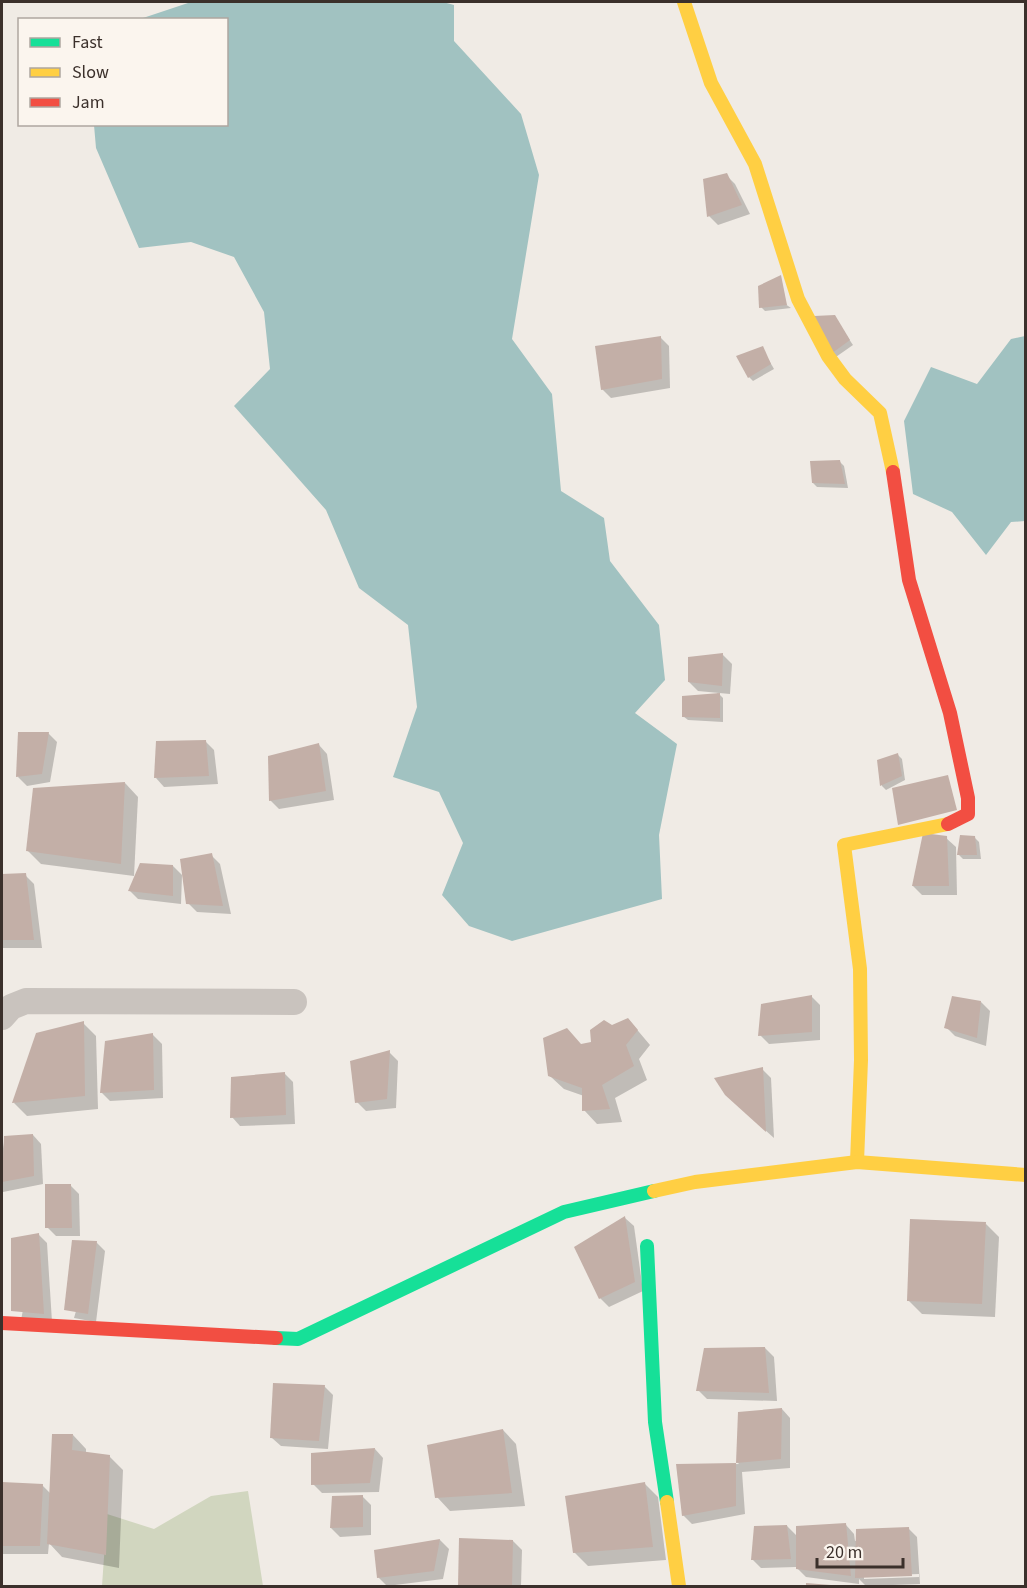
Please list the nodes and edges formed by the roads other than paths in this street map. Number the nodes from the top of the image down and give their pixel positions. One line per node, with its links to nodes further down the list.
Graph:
1 (684, 2): 4 (street)
2 (294, 1002): 3 (street)
3 (2, 1017)
4 (857, 1162): 5 (street); 7 (street)
5 (1026, 1175)
6 (647, 1246): 8 (street)
7 (2, 1323)
8 (679, 1587)

